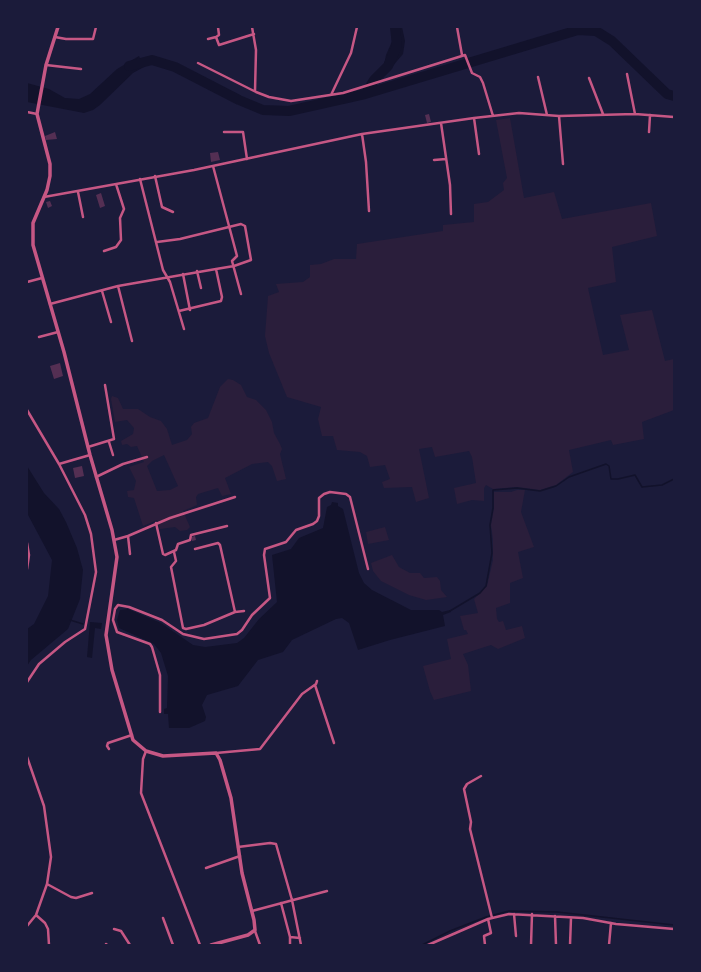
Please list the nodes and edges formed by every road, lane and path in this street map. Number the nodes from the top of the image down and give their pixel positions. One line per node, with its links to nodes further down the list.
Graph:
1 (58, 27): 8 (street)
2 (96, 27): 8 (street)
3 (218, 27): 9 (street)
4 (252, 27): 7 (street)
5 (357, 27): 19 (street)
6 (457, 27): 11 (street)
7 (254, 34): 9 (street); 18 (street)
8 (55, 36): 13 (street)
9 (216, 37): 10 (street)
10 (208, 39)
11 (462, 56): 19 (street); 26 (street)
12 (198, 63): 18 (street)
13 (46, 65): 14 (street); 21 (street)
14 (81, 69)
15 (627, 74): 23 (street)
16 (538, 77): 24 (street)
17 (589, 78): 22 (street)
18 (255, 91): 19 (street)
19 (331, 95)
20 (27, 112): 21 (street)
21 (37, 114): 44 (street)
22 (603, 114): 23 (street); 27 (street)
23 (635, 114): 25 (street)
24 (547, 115): 26 (street); 27 (street)
25 (650, 115): 28 (street); 32 (street)
26 (493, 116): 29 (street)
27 (559, 116): 38 (street)
28 (674, 117)
29 (474, 118): 30 (street); 34 (street)
30 (441, 123): 33 (street); 36 (street)
31 (224, 132): 35 (street)
32 (649, 132)
33 (362, 134): 35 (street); 45 (street)
34 (479, 154)
35 (247, 159): 39 (street)
36 (446, 159): 37 (street); 47 (street)
37 (434, 160)
38 (563, 164)
39 (213, 166): 40 (street); 49 (street)
40 (155, 176): 41 (street); 46 (street)
41 (140, 179): 42 (street); 50 (street)
42 (116, 184): 43 (street); 51 (street)
43 (78, 192): 44 (street); 48 (street)
44 (44, 197): 57 (street)
45 (369, 211)
46 (173, 212)
47 (451, 214)
48 (83, 218)
49 (229, 227): 50 (street); 52 (street); 52 (street)
50 (157, 242): 56 (street)
51 (104, 251)
52 (234, 266): 53 (street); 62 (street)
53 (216, 268): 54 (street); 64 (street)
54 (197, 271): 55 (street); 60 (street)
55 (183, 274): 56 (street); 64 (street)
56 (167, 277): 59 (street); 65 (street)
57 (42, 278): 58 (street); 63 (street)
58 (27, 282)
59 (118, 286): 61 (street); 70 (street)
60 (201, 288)
61 (102, 290): 63 (street); 66 (street)
62 (241, 294)
63 (50, 304): 68 (street)
64 (190, 310): 65 (street)
65 (179, 311): 67 (street)
66 (111, 322)
67 (184, 329)
68 (58, 332): 69 (street); 74 (street)
69 (39, 337)
70 (132, 341)
71 (106, 385): 73 (street)
72 (27, 410): 78 (street)
73 (109, 442): 74 (street); 76 (street)
74 (88, 447): 75 (street)
75 (90, 455): 78 (street); 79 (street)
76 (113, 455)
77 (147, 456): 79 (street)
78 (59, 464): 94 (street)
79 (96, 477): 84 (street)
80 (235, 497): 81 (street)
81 (156, 523): 83 (street); 87 (street)
82 (227, 526): 87 (street)
83 (128, 536): 84 (street); 88 (street)
84 (114, 540): 97 (street)
85 (27, 544): 89 (street)
86 (195, 548): 92 (street)
87 (174, 552): 92 (street)
88 (130, 554)
89 (27, 569)
90 (368, 569): 96 (street)
91 (244, 611): 92 (street)
92 (235, 612)
93 (317, 680): 95 (street)
94 (27, 682)
95 (315, 685): 98 (street); 101 (street)
96 (160, 712)
97 (132, 735): 99 (street); 100 (street)
98 (334, 743)
99 (109, 749)
100 (146, 751): 101 (street); 132 (street)
101 (216, 753): 104 (street)
102 (27, 757): 107 (street)
103 (481, 776): 117 (street)
104 (238, 846): 105 (street); 110 (street)
105 (240, 856): 106 (street); 112 (street)
106 (206, 868)
107 (47, 884): 109 (street); 113 (street)
108 (327, 891): 110 (street)
109 (92, 893)
110 (292, 900): 111 (street); 128 (street)
111 (281, 903): 112 (street); 127 (street)
112 (252, 911): 125 (street)
113 (36, 914): 122 (street); 129 (street)
114 (514, 914): 115 (street); 117 (street); 126 (street)
115 (532, 914): 116 (street); 139 (street)
116 (555, 916): 119 (street); 140 (street)
117 (491, 917): 120 (street)
118 (163, 918): 131 (street)
119 (571, 918): 121 (street); 141 (street)
120 (488, 919): 137 (street); 138 (street)
121 (610, 923): 124 (street); 142 (street)
122 (27, 926)
123 (114, 929): 130 (street)
124 (674, 929)
125 (254, 930): 133 (street); 134 (street)
126 (516, 936)
127 (290, 937): 128 (street); 135 (street)
128 (300, 938): 136 (street)
129 (49, 945)
130 (130, 945)
131 (173, 945)
132 (200, 945)
133 (211, 945)
134 (260, 945)
135 (290, 945)
136 (300, 945)
137 (428, 945)
138 (485, 945)
139 (531, 945)
140 (556, 945)
141 (570, 945)
142 (609, 945)

